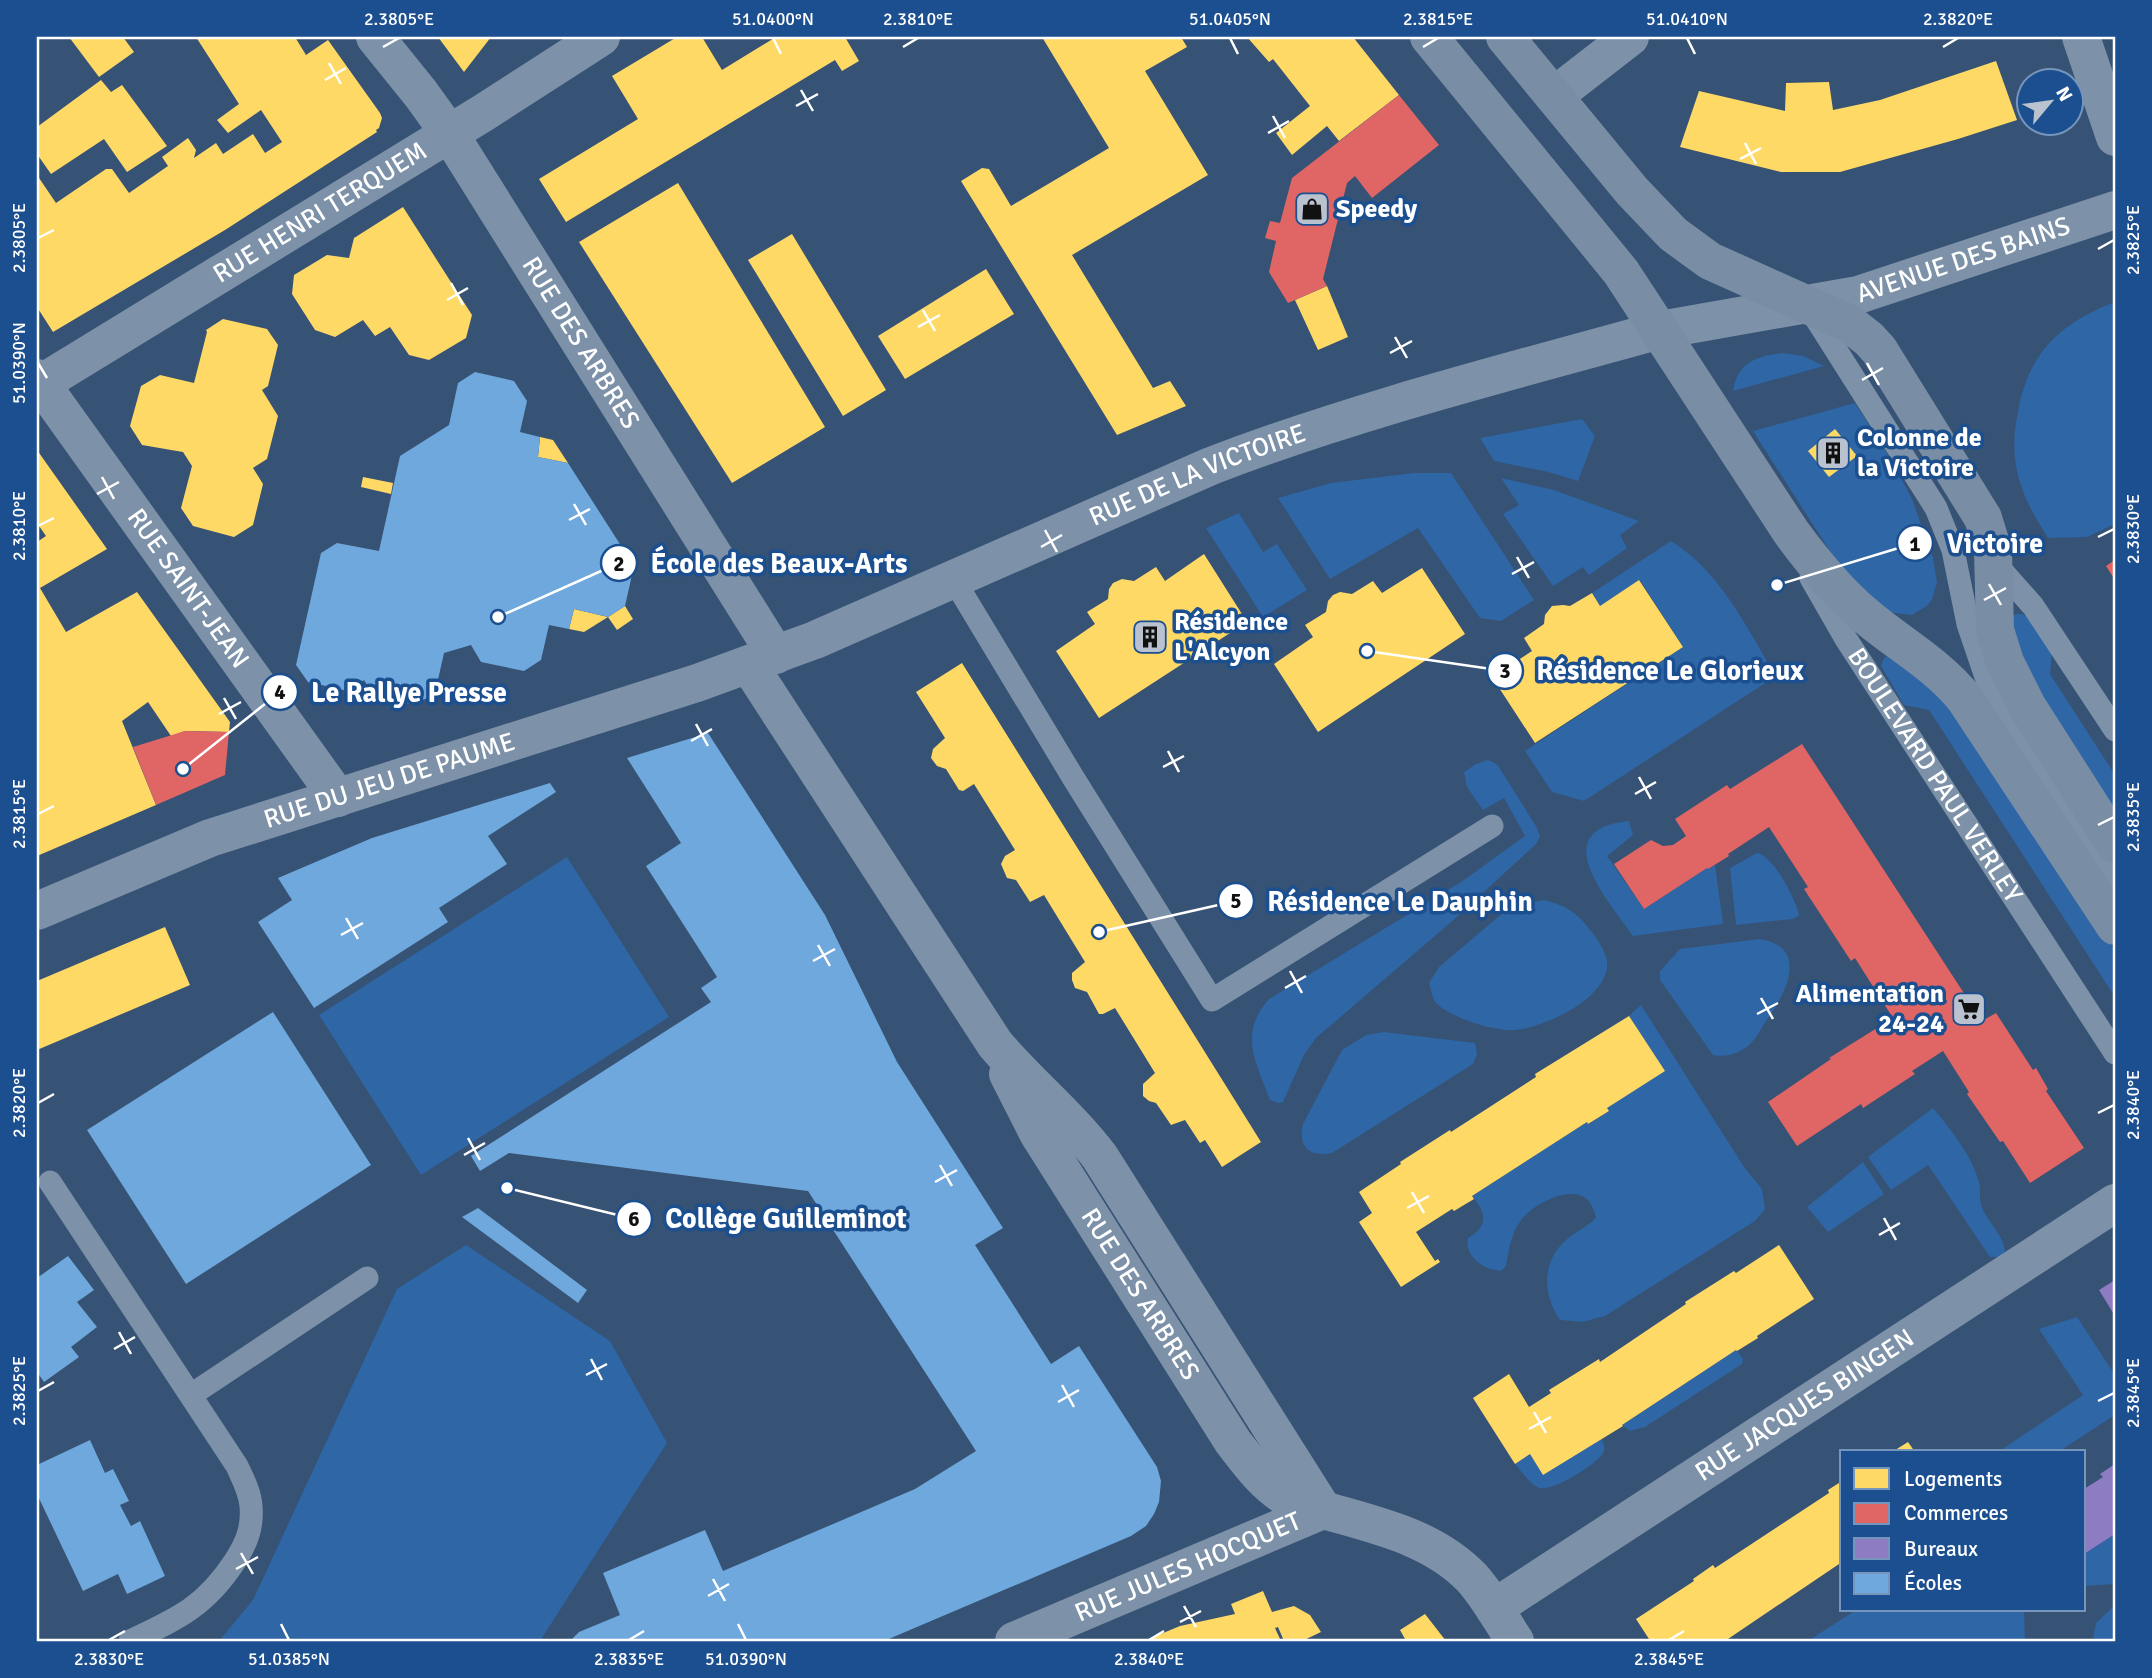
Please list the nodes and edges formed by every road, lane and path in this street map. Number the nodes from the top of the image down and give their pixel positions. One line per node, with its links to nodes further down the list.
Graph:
1 (375, 37): 8 (street, RUE DES ARBRES)
2 (601, 37): 8 (street, RUE HENRI TERQUEM)
3 (1429, 37): 12 (main road, BOULEVARD PAUL VERLEY)
4 (1505, 37): 7 (main road)
5 (1630, 37): 7 (street)
6 (2081, 37): 9 (street)
7 (1554, 96): 11 (main road)
8 (449, 133): 13 (street, RUE HENRI TERQUEM); 17 (street, RUE DES ARBRES)
9 (2115, 137)
10 (2115, 210): 11 (street, AVENUE DES BAINS)
11 (1808, 304): 12 (street, AVENUE DES BAINS); 15 (main road); 22 (lane)
12 (1660, 330): 14 (main road, BOULEVARD PAUL VERLEY); 16 (street, RUE DE LA VICTOIRE)
13 (38, 382): 19 (street, RUE SAINT-JEAN)
14 (1766, 491): 24 (main road, BOULEVARD PAUL VERLEY); 25 (lane, BOULEVARD PAUL VERLEY)
15 (1993, 561): 18 (lane); 21 (main road)
16 (954, 580): 17 (street, RUE DE LA VICTOIRE); 20 (lane)
17 (762, 660): 19 (street, RUE DU JEU DE PAUME); 30 (street, RUE DES ARBRES)
18 (2115, 730)
19 (338, 798): 23 (street, RUE DU JEU DE PAUME)
20 (1492, 826)
21 (2115, 844)
22 (2115, 886)
23 (37, 911)
24 (2115, 926)
25 (2115, 1053)
26 (50, 1182): 29 (lane)
27 (2115, 1203): 31 (street, RUE JACQUES BINGEN)
28 (367, 1278): 29 (lane)
29 (191, 1395): 32 (lane)
30 (1323, 1510): 31 (street); 33 (street, RUE JULES HOCQUET)
31 (1494, 1608): 34 (street)
32 (130, 1641)
33 (1014, 1641)
34 (1515, 1641)

